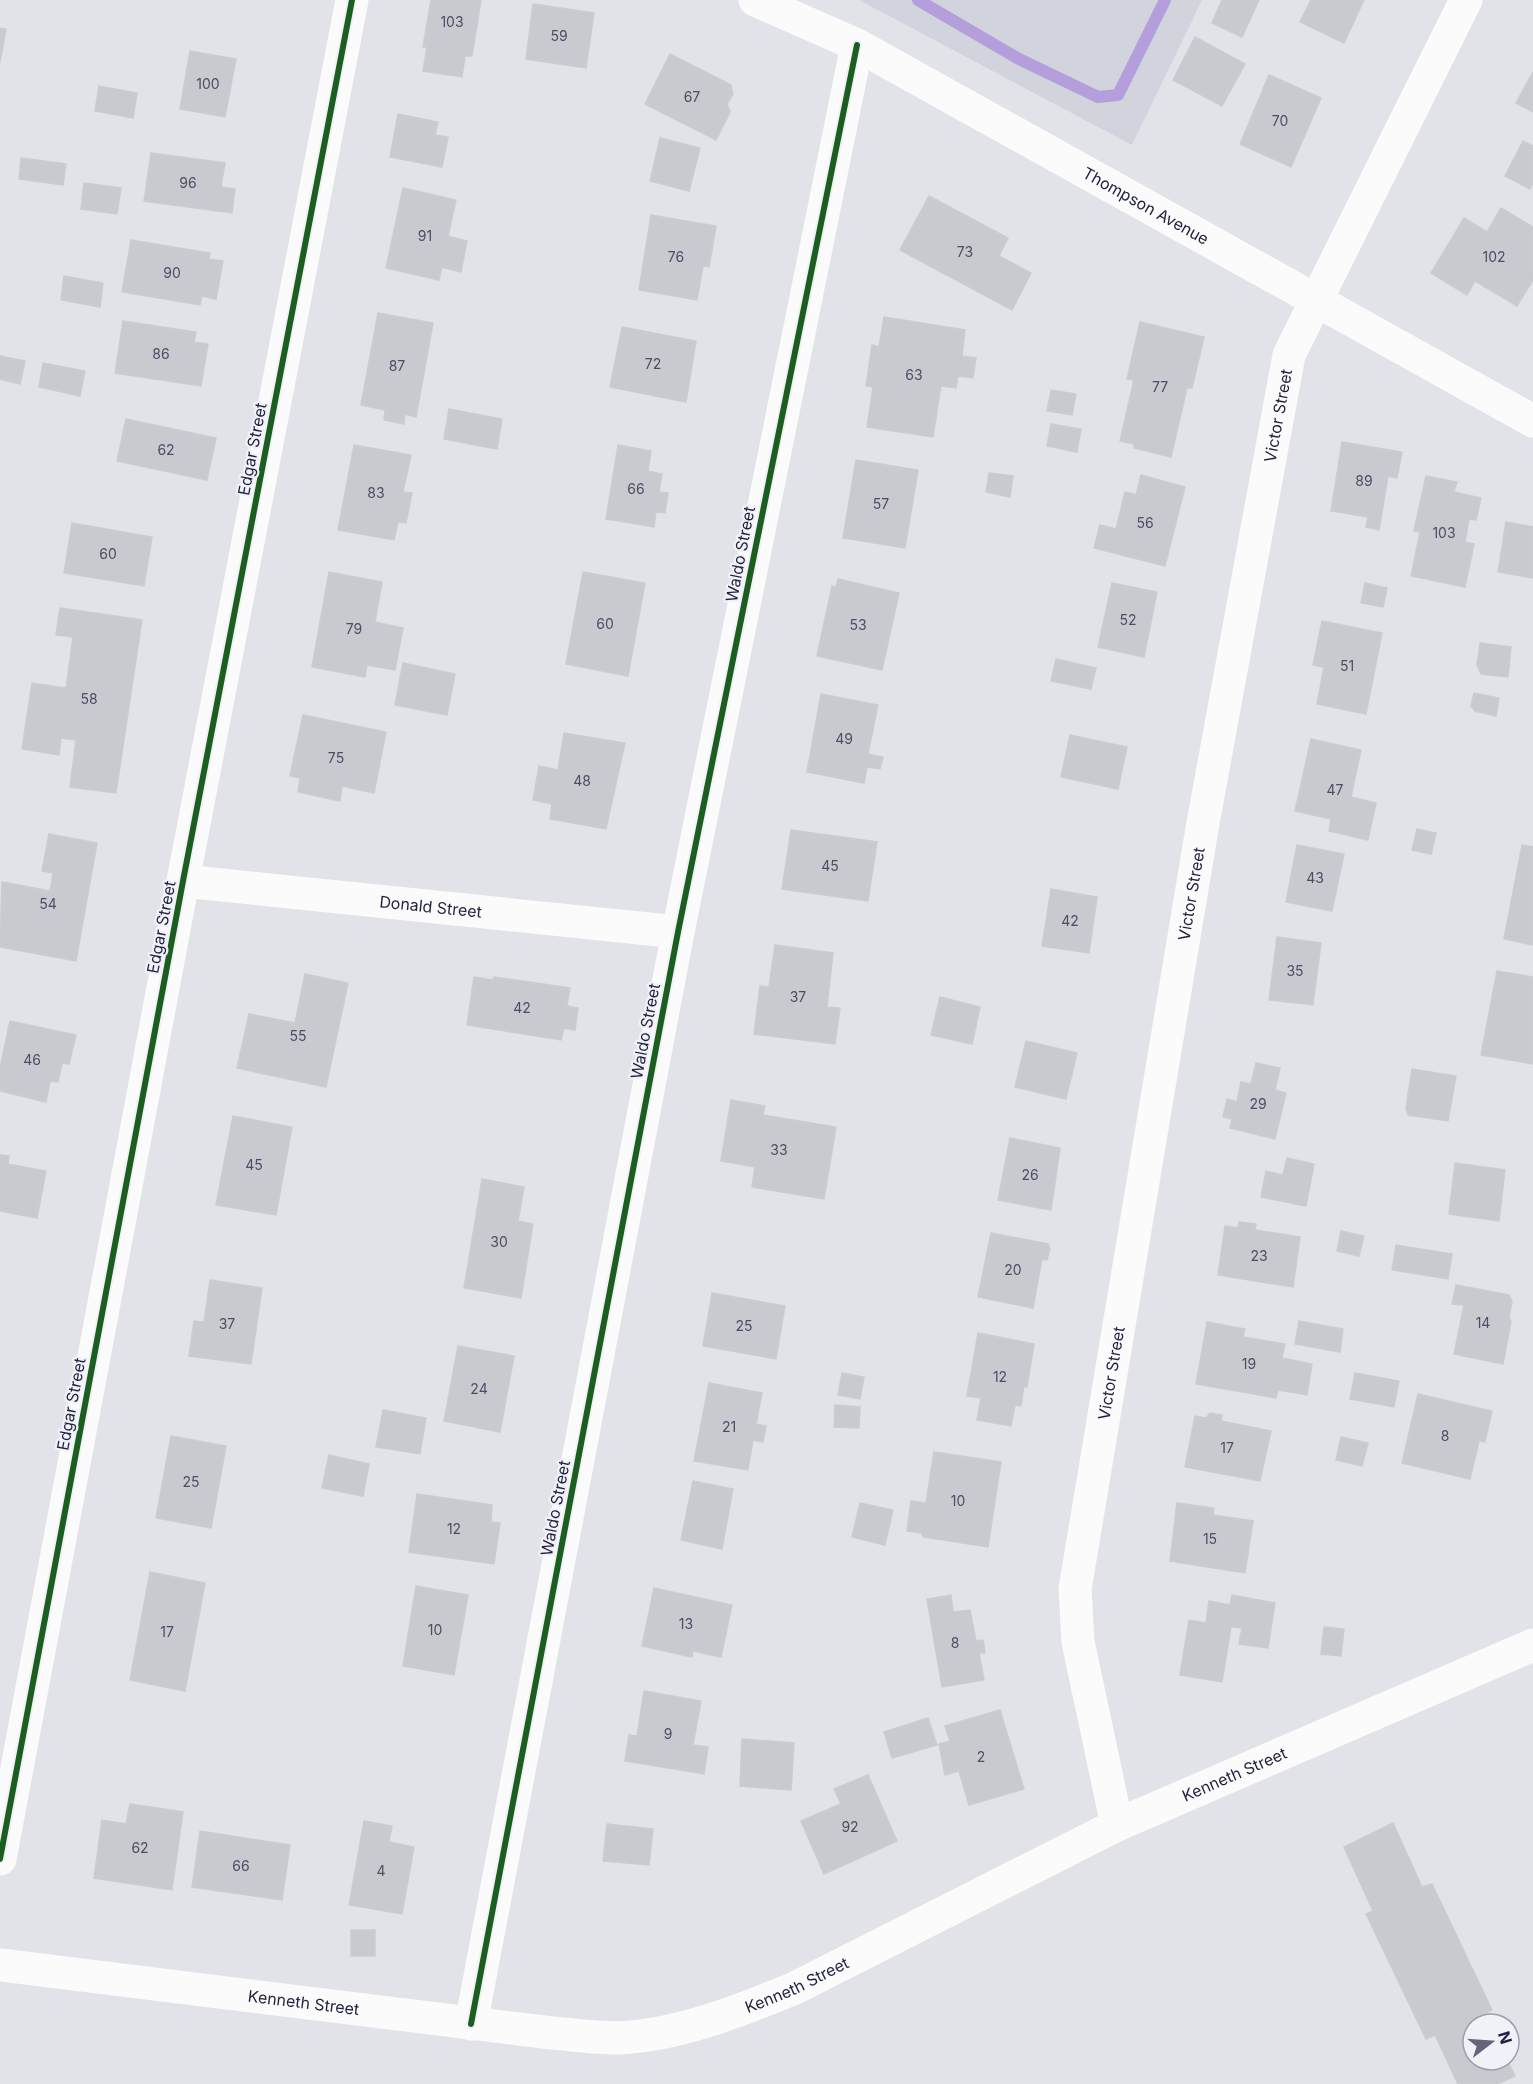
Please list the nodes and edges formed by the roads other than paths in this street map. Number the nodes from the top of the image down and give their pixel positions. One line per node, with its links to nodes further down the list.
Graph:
1 (352, 0): 7 (street, Edgar Street)
2 (755, 0): 4 (street, Thompson Avenue)
3 (1466, 0): 5 (street, Victor Street)
4 (857, 45): 5 (street, Thompson Avenue); 8 (street, Waldo Street)
5 (1317, 302): 6 (street, Thompson Avenue); 10 (street, Victor Street)
6 (1533, 421)
7 (183, 881): 8 (street, Donald Street); 11 (street, Edgar Street)
8 (678, 932): 13 (street, Waldo Street)
9 (1533, 1645): 10 (street, Kenneth Street)
10 (1117, 1825): 13 (street, Kenneth Street)
11 (0, 1859)
12 (0, 1965): 13 (street, Kenneth Street)
13 (471, 2024)

